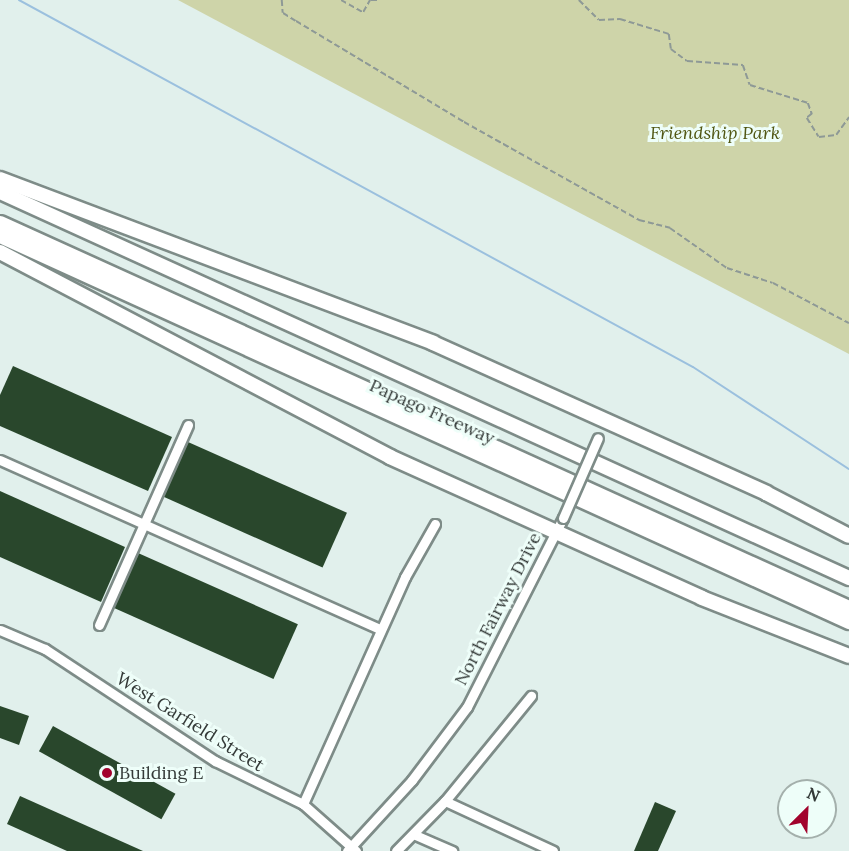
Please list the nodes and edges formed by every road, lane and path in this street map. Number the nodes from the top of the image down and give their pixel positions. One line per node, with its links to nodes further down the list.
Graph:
1 (282, 0): 12 (path)
2 (341, 0): 3 (path)
3 (370, 0): 4 (path)
4 (378, 0)
5 (579, 0): 6 (path)
6 (849, 117)
7 (0, 179): 13 (highway)
8 (0, 192): 20 (highway, Papago Freeway)
9 (0, 222): 21 (highway)
10 (0, 236): 22 (highway, Papago Freeway)
11 (0, 252): 18 (highway)
12 (849, 323)
13 (606, 421): 18 (street, North Fairway Drive, bridge); 19 (highway)
14 (188, 425): 16 (street)
15 (0, 460): 16 (street)
16 (144, 524): 23 (street); 24 (street)
17 (435, 524): 24 (street)
18 (554, 533): 26 (highway); 31 (street, North Fairway Drive)
19 (849, 536)
20 (849, 578)
21 (849, 608)
22 (849, 622)
23 (99, 625)
24 (380, 629): 29 (street)
25 (0, 630): 29 (street, West Garfield Street)
26 (849, 656)
27 (531, 696): 28 (street)
28 (446, 801): 30 (street); 34 (street)
29 (303, 804): 31 (street, West Garfield Street)
30 (413, 834): 32 (street); 33 (street)
31 (351, 849)
32 (396, 851)
33 (452, 851)
34 (553, 851)

